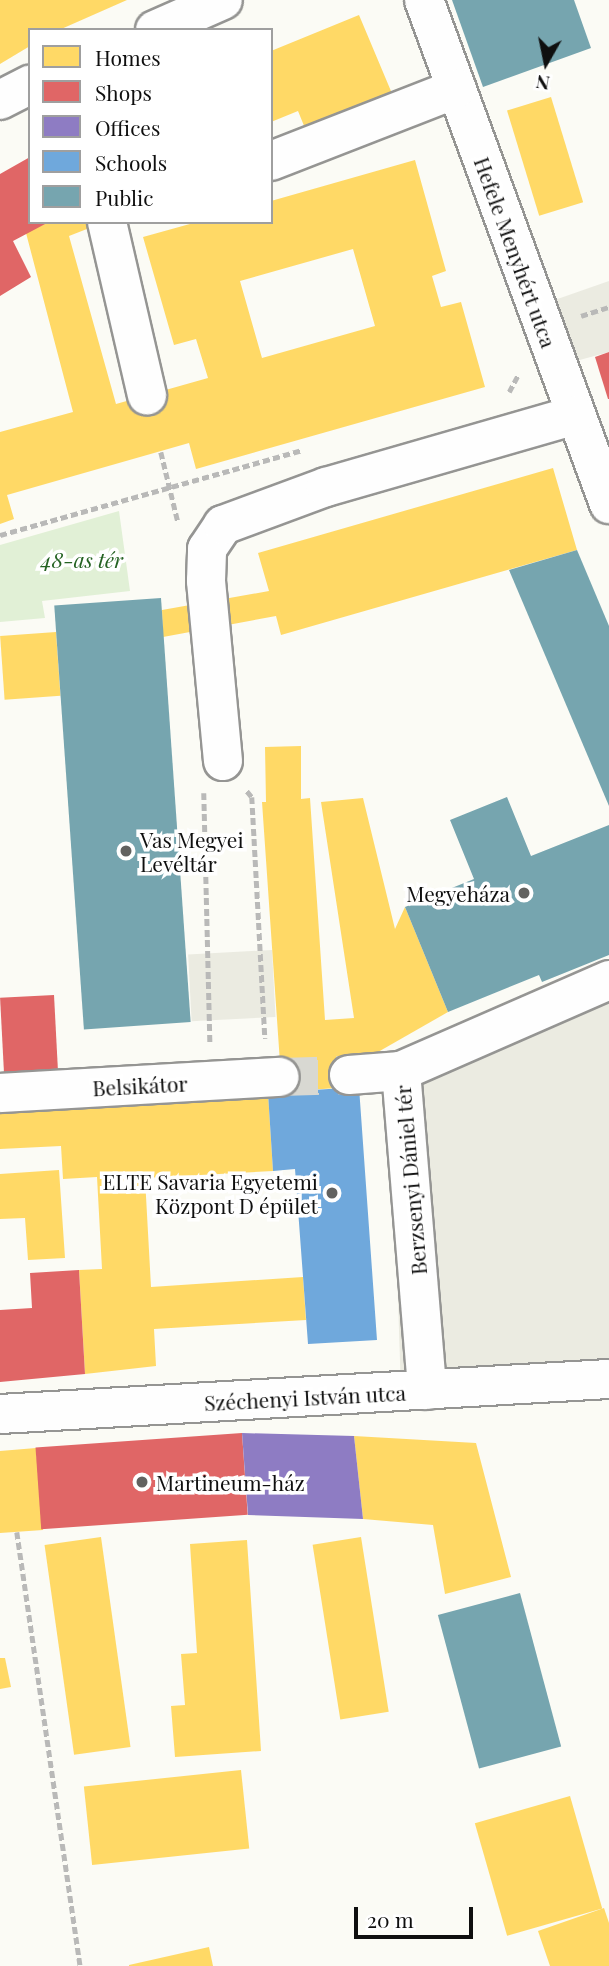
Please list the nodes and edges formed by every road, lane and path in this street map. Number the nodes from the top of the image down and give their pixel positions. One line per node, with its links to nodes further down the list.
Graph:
1 (223, 0): 3 (street)
2 (424, 0): 5 (street, Hefele Menyhért utca)
3 (160, 28)
4 (28, 86): 6 (street)
5 (456, 89): 7 (street); 12 (street, Hefele Menyhért utca)
6 (0, 100)
7 (273, 160)
8 (107, 224): 10 (street)
9 (508, 394): 11 (path)
10 (147, 395)
11 (495, 397)
12 (575, 415): 16 (street, Hefele Menyhért utca); 18 (street)
13 (312, 447): 15 (path)
14 (161, 452): 15 (path)
15 (169, 487): 17 (path)
16 (609, 504)
17 (0, 535)
18 (223, 761): 22 (path); 23 (path)
19 (609, 980): 20 (street, Berzsenyi Dániel tér)
20 (401, 1071): 21 (street); 26 (street, Berzsenyi Dániel tér)
21 (349, 1075)
22 (274, 1078): 23 (street, Belsikátor)
23 (211, 1081): 24 (street, Belsikátor)
24 (0, 1093)
25 (609, 1379): 26 (street, Széchenyi István utca)
26 (427, 1391): 27 (street, Széchenyi István utca)
27 (0, 1414)
28 (17, 1531): 29 (path)
29 (80, 1966)

